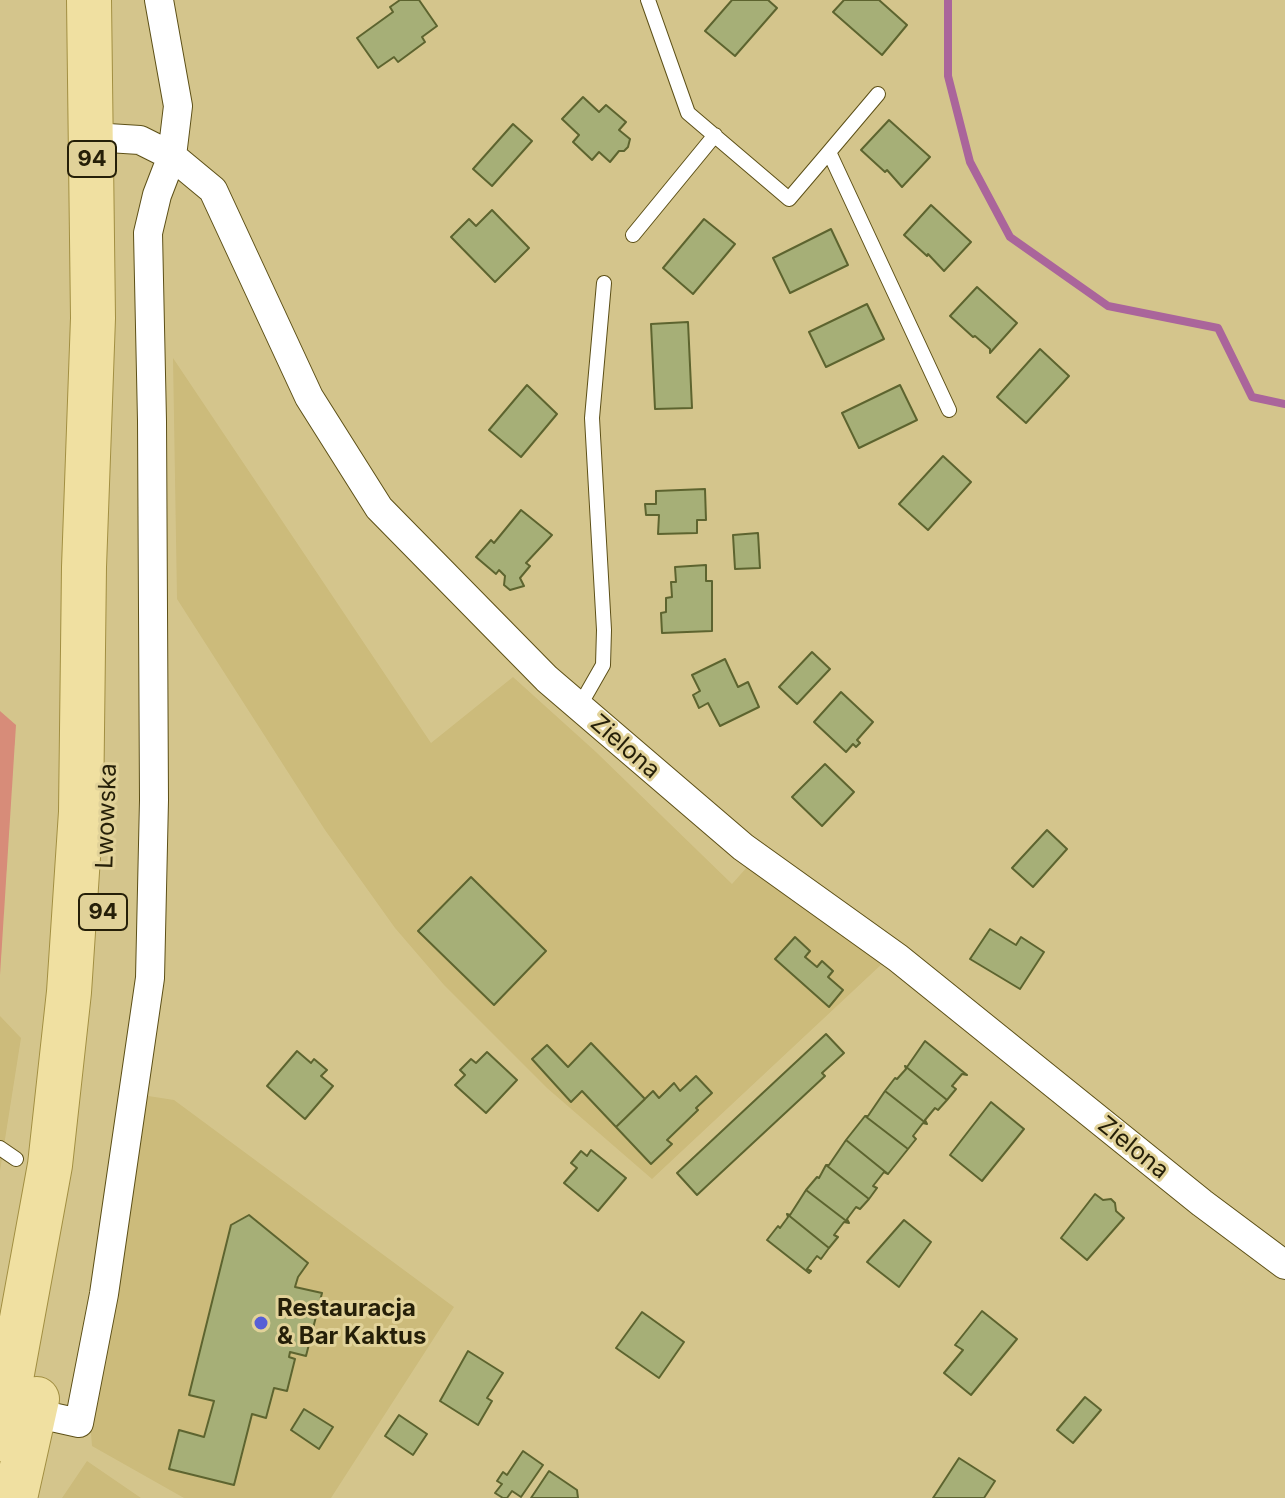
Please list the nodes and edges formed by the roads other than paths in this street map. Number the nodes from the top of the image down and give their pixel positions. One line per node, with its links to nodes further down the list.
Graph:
1 (89, 0): 6 (main road, Lwowska / 94)
2 (159, 0): 8 (street)
3 (649, 1): 5 (lane)
4 (878, 94): 7 (lane)
5 (715, 135): 7 (lane); 9 (lane)
6 (92, 137): 8 (street, Zielona); 11 (main road, Lwowska / 94)
7 (829, 152): 12 (lane)
8 (172, 156): 13 (street, Zielona); 17 (street)
9 (633, 235)
10 (604, 283): 13 (lane)
11 (93, 318): 17 (main road, Lwowska / 94); 18 (main road, Lwowska / 94)
12 (949, 410)
13 (579, 707): 16 (street, Zielona)
14 (0, 1148): 15 (lane)
15 (16, 1159)
16 (1285, 1265)
17 (34, 1413): 19 (main road, Lwowska / 94)
18 (0, 1439)
19 (15, 1498)

